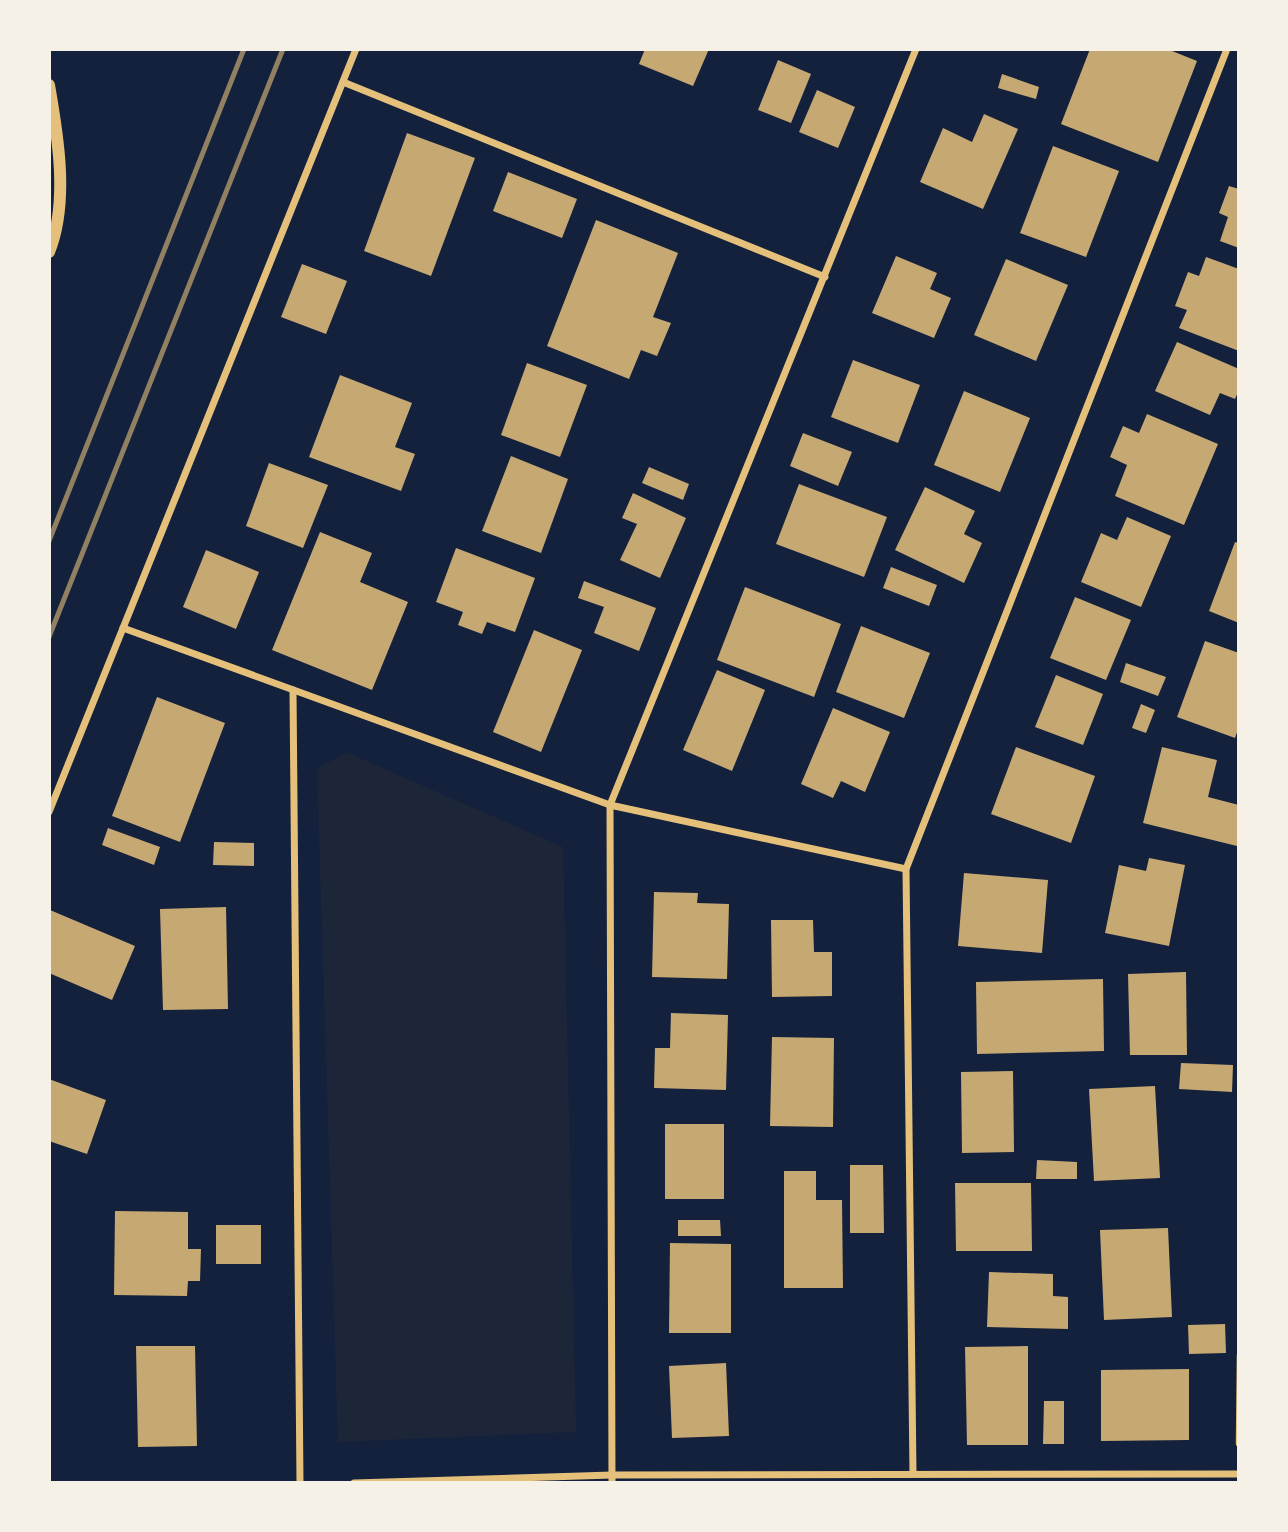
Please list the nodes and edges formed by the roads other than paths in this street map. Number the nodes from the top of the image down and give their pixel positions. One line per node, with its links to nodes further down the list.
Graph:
1 (356, 49): 4 (street)
2 (916, 49): 7 (street)
3 (1227, 49): 12 (street)
4 (343, 82): 7 (street); 8 (street)
5 (49, 85): 6 (street)
6 (49, 252)
7 (825, 277): 10 (street)
8 (123, 628): 9 (street); 11 (street)
9 (293, 690): 10 (street); 16 (street)
10 (610, 805): 12 (street); 15 (street)
11 (49, 812)
12 (906, 869): 13 (street)
13 (913, 1474): 14 (street); 15 (street)
14 (1239, 1474)
15 (612, 1479): 17 (street)
16 (300, 1483)
17 (354, 1483)

